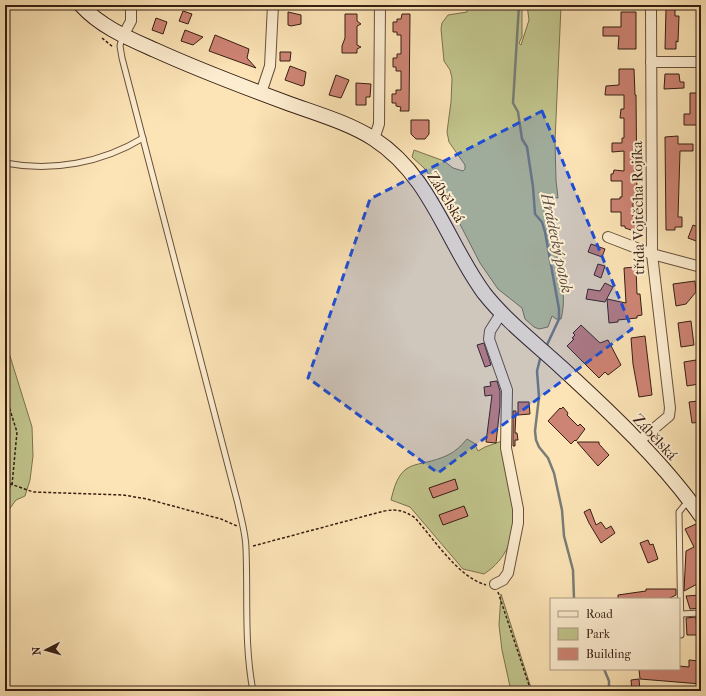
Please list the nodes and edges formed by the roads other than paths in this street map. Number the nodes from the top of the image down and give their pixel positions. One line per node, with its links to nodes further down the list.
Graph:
1 (81, 5): 6 (main road, Zábělská)
2 (131, 5): 6 (street)
3 (273, 5): 9 (street)
4 (380, 5): 11 (street)
5 (651, 5): 7 (street, třída Vojtěcha Rojíka)
6 (123, 36): 9 (main road, Zábělská); 10 (lane)
7 (651, 62): 8 (street); 14 (street, třída Vojtěcha Rojíka)
8 (701, 62)
9 (261, 93): 11 (main road, Zábělská)
10 (143, 138): 12 (lane); 24 (lane)
11 (374, 139): 16 (main road, Zábělská)
12 (5, 163)
13 (608, 237): 14 (street)
14 (652, 254): 15 (street); 17 (street, třída Vojtěcha Rojíka)
15 (701, 267)
16 (502, 312): 17 (main road, Zábělská); 20 (street)
17 (638, 442): 18 (main road, Zábělská)
18 (689, 499): 19 (main road, Zábělská); 22 (lane)
19 (701, 516)
20 (495, 584)
21 (700, 613): 22 (lane)
22 (681, 614): 23 (lane)
23 (681, 635)
24 (253, 691)

